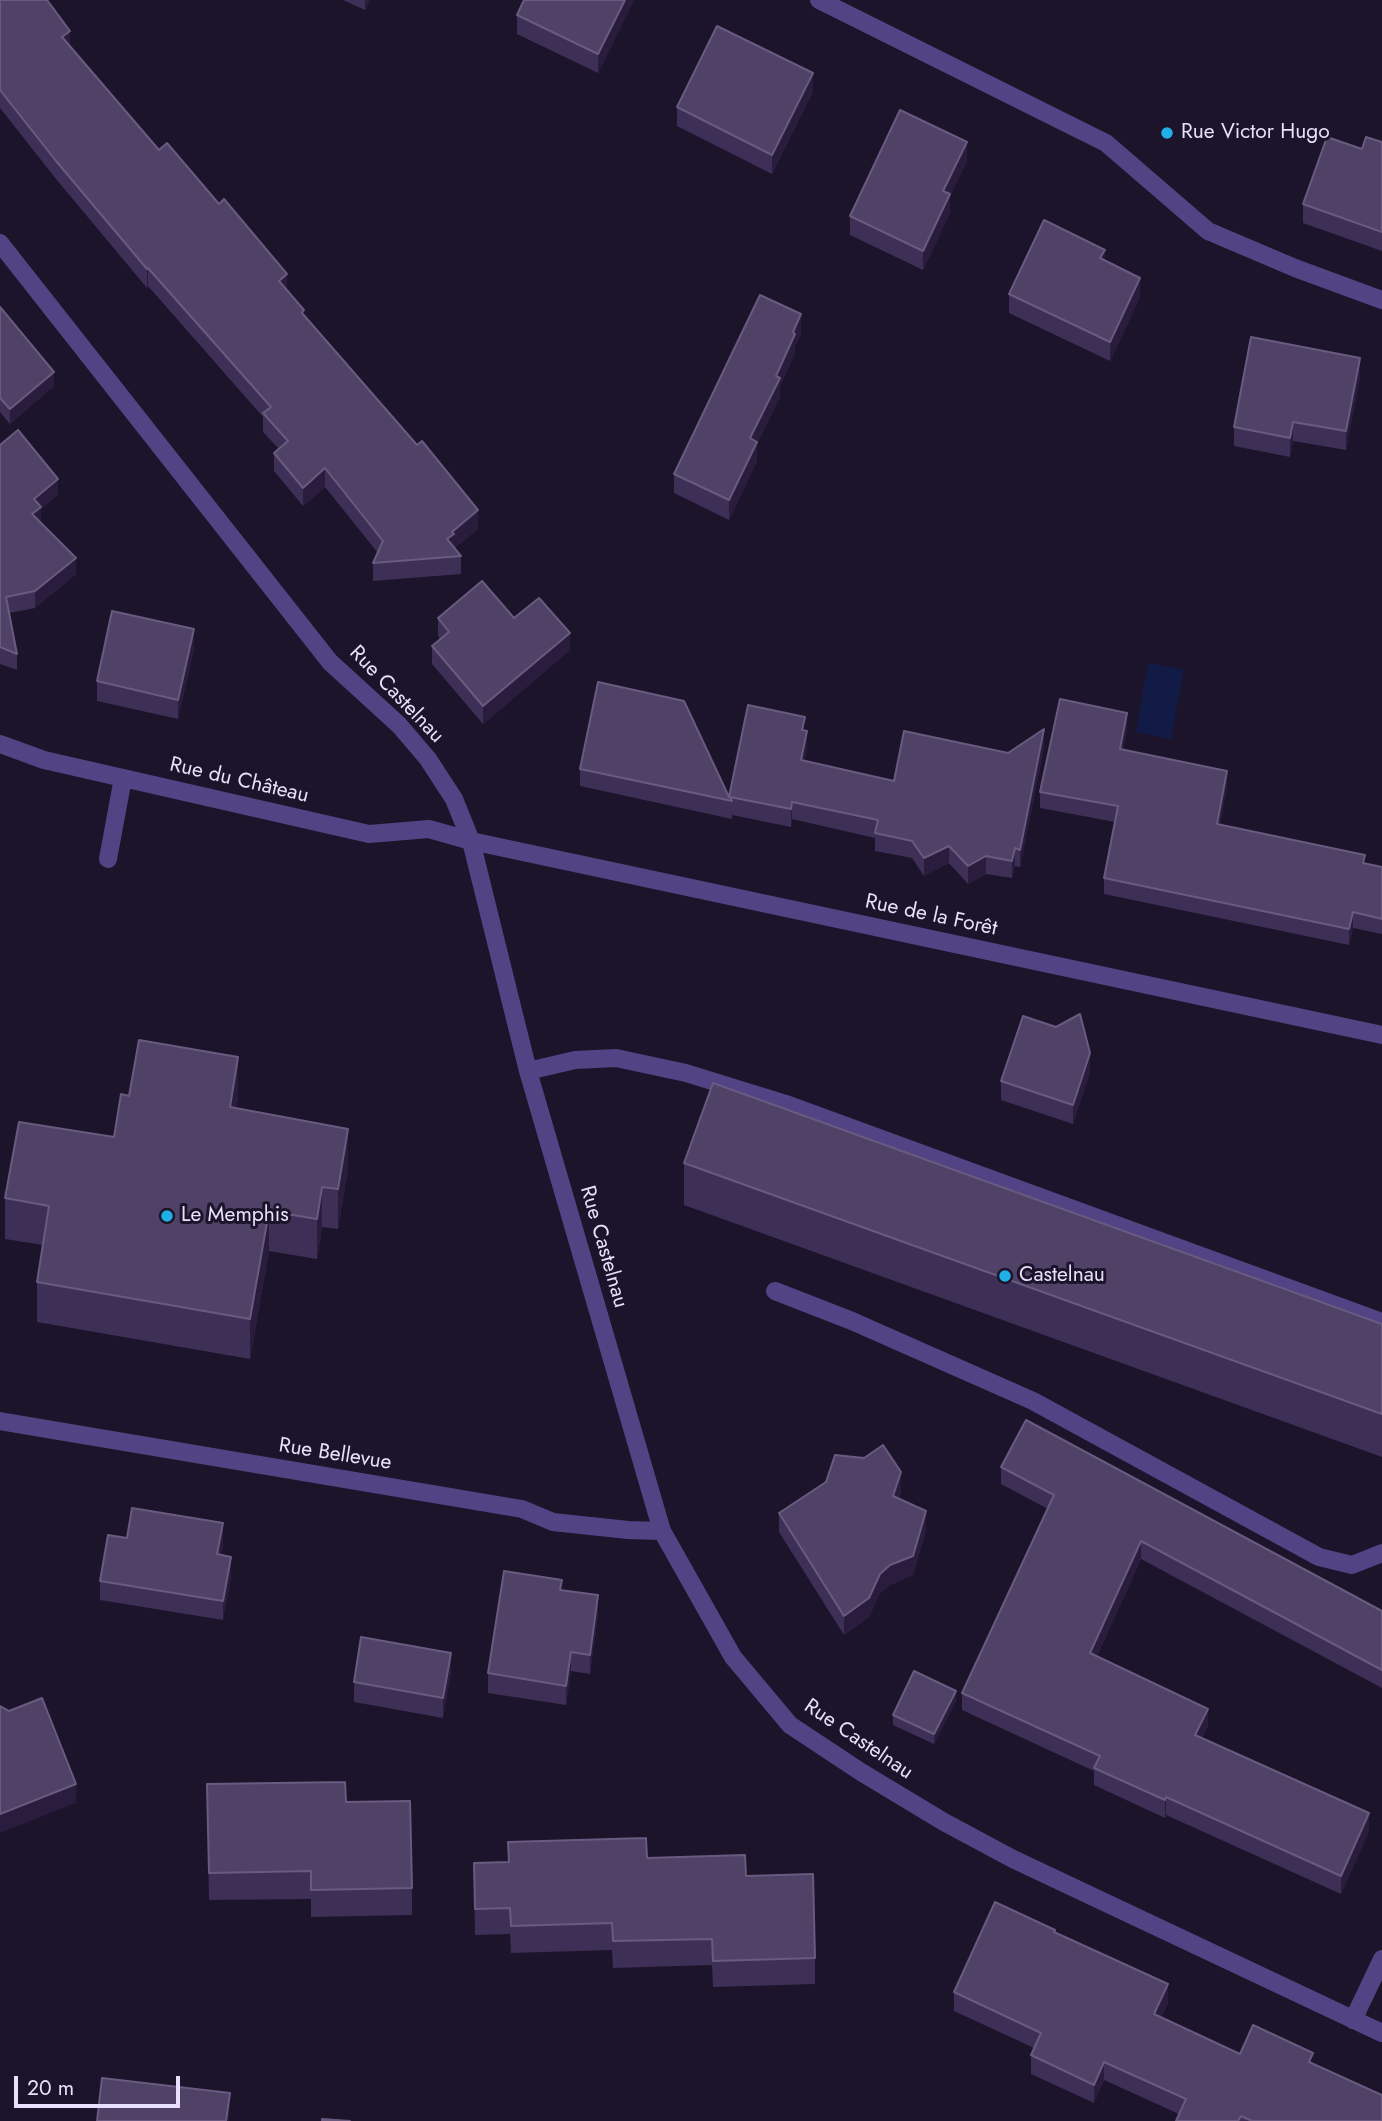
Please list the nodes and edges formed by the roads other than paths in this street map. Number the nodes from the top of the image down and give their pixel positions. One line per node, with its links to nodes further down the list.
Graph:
1 (819, 0): 3 (street)
2 (0, 243): 6 (street, Rue Castelnau)
3 (1382, 300)
4 (0, 744): 5 (street, Rue du Château)
5 (123, 778): 6 (street, Rue du Château); 7 (street)
6 (471, 841): 8 (street, Rue de la Forêt); 9 (street, Rue Castelnau)
7 (108, 859)
8 (1382, 1035)
9 (528, 1071): 11 (street); 13 (street, Rue Castelnau)
10 (775, 1291): 14 (street)
11 (1382, 1322)
12 (0, 1421): 13 (street, Rue Bellevue)
13 (662, 1531): 16 (street, Rue Castelnau)
14 (1382, 1553)
15 (1382, 1959): 16 (street)
16 (1353, 2020): 17 (street, Rue Castelnau)
17 (1382, 2033)

